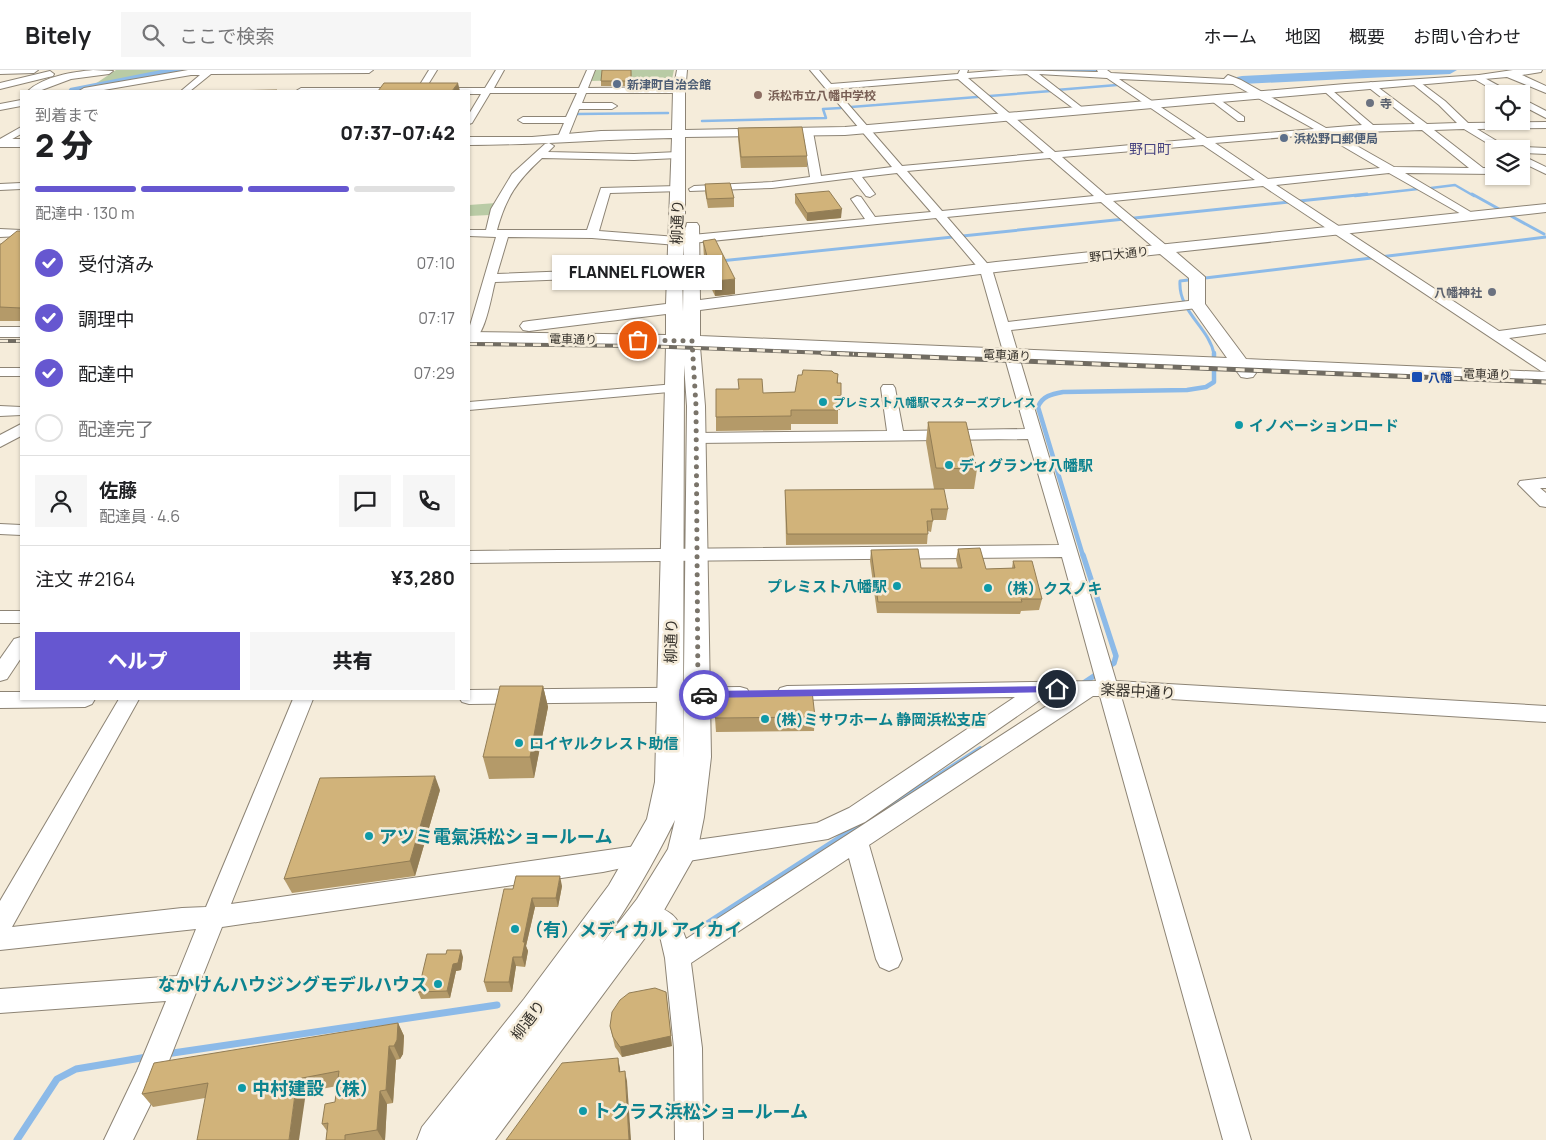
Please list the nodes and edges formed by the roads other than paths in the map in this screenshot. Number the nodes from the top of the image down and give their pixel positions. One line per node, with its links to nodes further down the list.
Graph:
1 (66, 70): 9 (street); 25 (street)
2 (433, 70): 33 (street)
3 (500, 70): 35 (street)
4 (591, 70): 36 (street)
5 (696, 70): 66 (street, 柳通り)
6 (814, 70): 26 (street)
7 (1212, 70): 16 (street)
8 (1537, 70): 13 (street)
9 (0, 71)
10 (110, 71): 27 (street); 29 (street)
11 (210, 71): 19 (street); 27 (street); 30 (street)
12 (1029, 71): 14 (street); 15 (street); 48 (street)
13 (1510, 72): 17 (street); 24 (street); 37 (street)
14 (963, 73): 26 (street); 50 (street)
15 (1104, 73): 20 (street); 43 (street)
16 (1226, 74): 20 (street)
17 (1480, 78): 21 (street); 23 (street)
18 (681, 80): 36 (street); 66 (street, 柳通り)
19 (365, 81): 31 (street); 32 (street)
20 (1238, 82): 40 (street)
21 (1417, 83): 22 (street); 57 (street)
22 (1371, 85): 28 (street); 56 (street)
23 (1492, 85)
24 (1546, 85)
25 (0, 86)
26 (828, 87): 59 (street)
27 (81, 89)
28 (1327, 89): 40 (street); 58 (street)
29 (35, 90)
30 (186, 90)
31 (307, 90)
32 (414, 90)
33 (421, 90)
34 (470, 90): 35 (street)
35 (489, 90): 36 (street); 51 (street)
36 (583, 90): 44 (street)
37 (1546, 90)
38 (0, 93): 39 (street)
39 (14, 93)
40 (1262, 96): 41 (street); 60 (street)
41 (1216, 100): 43 (street); 52 (street)
42 (20, 103): 47 (street)
43 (1150, 105): 48 (street); 67 (street)
44 (576, 106): 45 (street); 54 (street)
45 (612, 106)
46 (1530, 106): 49 (street)
47 (0, 107)
48 (1081, 111): 50 (street)
49 (1546, 115)
50 (1007, 117): 59 (street); 73 (street)
51 (470, 119)
52 (1241, 119)
53 (523, 120): 54 (street)
54 (570, 120): 63 (street)
55 (1546, 125): 57 (street)
56 (1422, 126): 57 (street); 58 (street); 77 (street)
57 (1464, 126): 64 (street)
58 (1370, 127): 60 (street)
59 (865, 130): 62 (street); 75 (street)
60 (1321, 130): 67 (street); 76 (street)
61 (20, 131): 68 (street)
62 (808, 132): 66 (street); 82 (street)
63 (559, 139): 65 (street); 66 (street); 72 (street)
64 (1490, 140)
65 (470, 141)
66 (683, 141): 72 (street); 86 (street, 柳通り)
67 (1204, 141): 73 (street); 83 (street)
68 (0, 143): 69 (street)
69 (20, 143)
70 (1530, 151): 71 (street)
71 (1546, 152)
72 (539, 155): 95 (street)
73 (1051, 155): 75 (street); 88 (street)
74 (1530, 164): 81 (street)
75 (900, 170): 80 (street); 91 (street)
76 (1391, 170): 77 (street); 83 (street); 92 (street)
77 (1478, 170): 78 (street)
78 (1485, 170)
79 (1530, 172): 81 (street)
80 (854, 174): 82 (street); 87 (street)
81 (1546, 174)
82 (816, 179): 86 (street)
83 (1265, 182): 88 (street); 94 (street)
84 (20, 186): 85 (street)
85 (0, 187)
86 (686, 189): 100 (street); 101 (street, 柳通り)
87 (870, 194)
88 (1103, 198): 91 (street); 103 (street)
89 (856, 199): 93 (street)
90 (1546, 208): 92 (street, 野口大通り)
91 (939, 215): 93 (street); 104 (street)
92 (1470, 216): 94 (street, 野口大通り)
93 (872, 221): 101 (street)
94 (1337, 231): 103 (street, 野口大通り); 113 (street)
95 (497, 232): 97 (street); 100 (street); 106 (street)
96 (20, 233): 98 (street)
97 (470, 233)
98 (0, 234)
99 (20, 234): 102 (street)
100 (592, 234): 101 (street)
101 (684, 240): 105 (street, 柳通り); 108 (street, 柳通り)
102 (7, 244)
103 (1163, 249): 104 (street, 野口大通り); 107 (street)
104 (986, 269): 108 (street, 野口大通り); 109 (street)
105 (674, 271): 106 (street); 108 (street, 柳通り)
106 (491, 278): 114 (street)
107 (1197, 304): 109 (street); 120 (street)
108 (683, 307): 114 (street, 野口大通り); 117 (street, 柳通り)
109 (1002, 327): 118 (street)
110 (1546, 329): 113 (street)
111 (0, 332): 112 (street)
112 (20, 332)
113 (1496, 335): 119 (street)
114 (470, 340): 117 (street, 電車通り)
115 (0, 346): 116 (street)
116 (20, 346)
117 (684, 347): 118 (street, 電車通り); 124 (street, 柳通り); 133 (street, 柳通り)
118 (1013, 361): 120 (street, 電車通り); 131 (street)
119 (1546, 368)
120 (1245, 370): 123 (street, 電車通り); 126 (street, 電車通り)
121 (0, 372): 122 (street)
122 (20, 372)
123 (1546, 377)
124 (675, 388): 127 (street); 140 (street, 柳通り)
125 (888, 388): 132 (street)
126 (1546, 389)
127 (470, 406)
128 (0, 411): 129 (street)
129 (20, 411)
130 (20, 430): 134 (street)
131 (1033, 434): 132 (street); 139 (street)
132 (896, 436): 133 (street)
133 (696, 438): 140 (street, 柳通り)
134 (0, 442)
135 (1546, 483): 136 (street)
136 (1546, 502)
137 (0, 529): 138 (street)
138 (20, 530)
139 (1070, 552): 140 (street); 146 (street)
140 (685, 555): 141 (street); 148 (street, 柳通り); 149 (street, 柳通り)
141 (470, 557)
142 (0, 617): 143 (street)
143 (20, 617)
144 (20, 645): 145 (street)
145 (0, 674)
146 (1101, 680): 147 (street, 楽器中通り); 155 (street, 楽器中通り); 156 (street); 171 (street)
147 (1042, 689): 149 (street, 楽器中通り); 157 (street)
148 (670, 695): 149 (street, 楽器中通り); 150 (street, 楽器中通り); 158 (street, 柳通り)
149 (698, 695): 157 (street, 柳通り)
150 (470, 697)
151 (0, 700): 152 (street)
152 (20, 700)
153 (128, 700): 161 (street)
154 (303, 700): 160 (street)
155 (1546, 714)
156 (856, 841): 163 (street); 164 (street)
157 (682, 852): 159 (street, 柳通り)
158 (643, 855): 160 (street); 168 (street, 柳通り)
159 (645, 913): 163 (street); 169 (street, 柳通り)
160 (213, 918): 162 (street); 165 (street)
161 (0, 924)
162 (0, 939)
163 (678, 958): 170 (street)
164 (889, 959)
165 (184, 988): 166 (street); 167 (street)
166 (0, 1001)
167 (118, 1140)
168 (435, 1140)
169 (472, 1140)
170 (689, 1140)
171 (1237, 1140)

